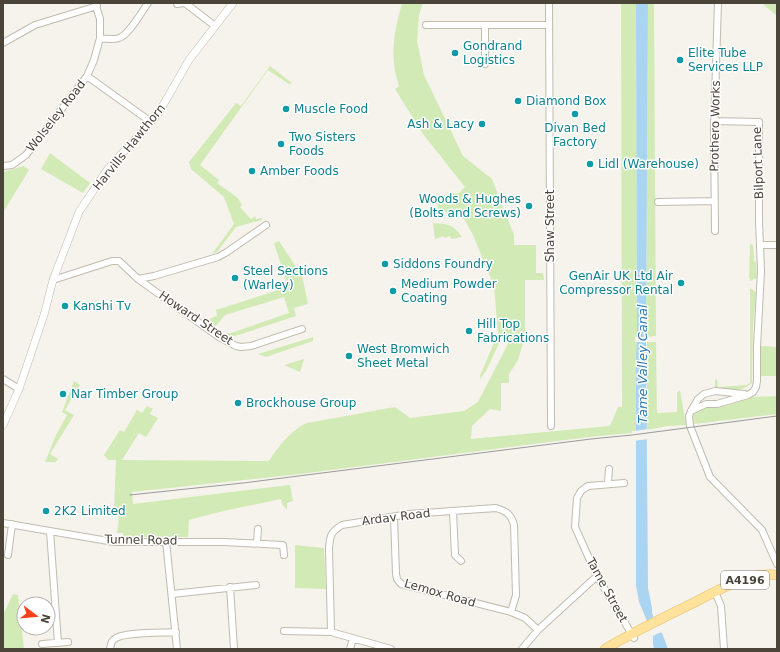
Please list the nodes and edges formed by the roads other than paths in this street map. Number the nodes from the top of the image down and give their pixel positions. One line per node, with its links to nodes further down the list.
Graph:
1 (148, 3): 11 (street)
2 (233, 3): 10 (street, Harvills Hawthorn)
3 (549, 3): 9 (street, Shaw Street)
4 (718, 3): 15 (street, Prothero Works)
5 (178, 4): 10 (street)
6 (96, 5): 11 (street, Wolseley Road); 12 (street)
7 (426, 25): 8 (street)
8 (485, 25): 9 (street); 13 (street)
9 (549, 25): 32 (street, Shaw Street)
10 (215, 26): 16 (street, Harvills Hawthorn)
11 (100, 38): 14 (street, Wolseley Road)
12 (3, 43)
13 (485, 64)
14 (87, 76): 16 (street); 17 (street, Wolseley Road)
15 (714, 121): 18 (street, Prothero Works); 22 (street, Bilport Lane)
16 (152, 122): 25 (street, Harvills Hawthorn)
17 (3, 166)
18 (714, 201): 19 (street); 21 (street, Prothero Works)
19 (658, 202)
20 (266, 225): 24 (street, Howard Street)
21 (715, 231)
22 (760, 245): 23 (street); 29 (street, Bilport Lane)
23 (777, 245)
24 (138, 279): 25 (street, Howard Street); 26 (street, Howard Street)
25 (53, 280): 28 (street, Harvills Hawthorn)
26 (302, 329)
27 (3, 379): 28 (street)
28 (19, 389): 31 (street, Harvills Hawthorn)
29 (748, 395): 30 (street); 30 (street)
30 (691, 411): 47 (street)
31 (3, 425)
32 (551, 426)
33 (609, 469): 34 (street)
34 (608, 483): 35 (street, Tame Street); 48 (street, Tame Street)
35 (624, 483)
36 (453, 511): 37 (street, Ardav Road); 46 (street); 54 (street, Ardav Road)
37 (394, 517): 54 (street, Lemox Road); 58 (street, Ardav Road)
38 (3, 523): 39 (street, Tunnel Road)
39 (12, 524): 41 (street, Tunnel Road); 44 (street)
40 (258, 529): 43 (street)
41 (50, 531): 42 (street, Tunnel Road); 62 (street)
42 (166, 541): 43 (street, Tunnel Road); 52 (street)
43 (257, 543): 45 (street, Tunnel Road)
44 (8, 555)
45 (284, 555)
46 (461, 561)
47 (777, 564)
48 (597, 576): 55 (street); 59 (street, Tame Street)
49 (777, 576): 53 (main road, A4196)
50 (256, 585): 51 (street)
51 (230, 587): 52 (street); 66 (street)
52 (172, 594): 57 (street)
53 (716, 595): 59 (main road, A4196); 72 (street)
54 (511, 612): 55 (street, Lemox Road)
55 (538, 630): 69 (street)
56 (284, 631): 58 (street)
57 (176, 632): 64 (street); 65 (street)
58 (332, 632): 60 (street)
59 (633, 636): 70 (main road, A4196); 71 (main road, A4196)
60 (353, 638): 67 (street); 68 (street)
61 (68, 642): 62 (street)
62 (58, 643): 63 (street)
63 (42, 644)
64 (110, 649)
65 (177, 649)
66 (234, 649)
67 (350, 649)
68 (391, 649)
69 (522, 649)
70 (605, 649)
71 (614, 649)
72 (724, 649)

